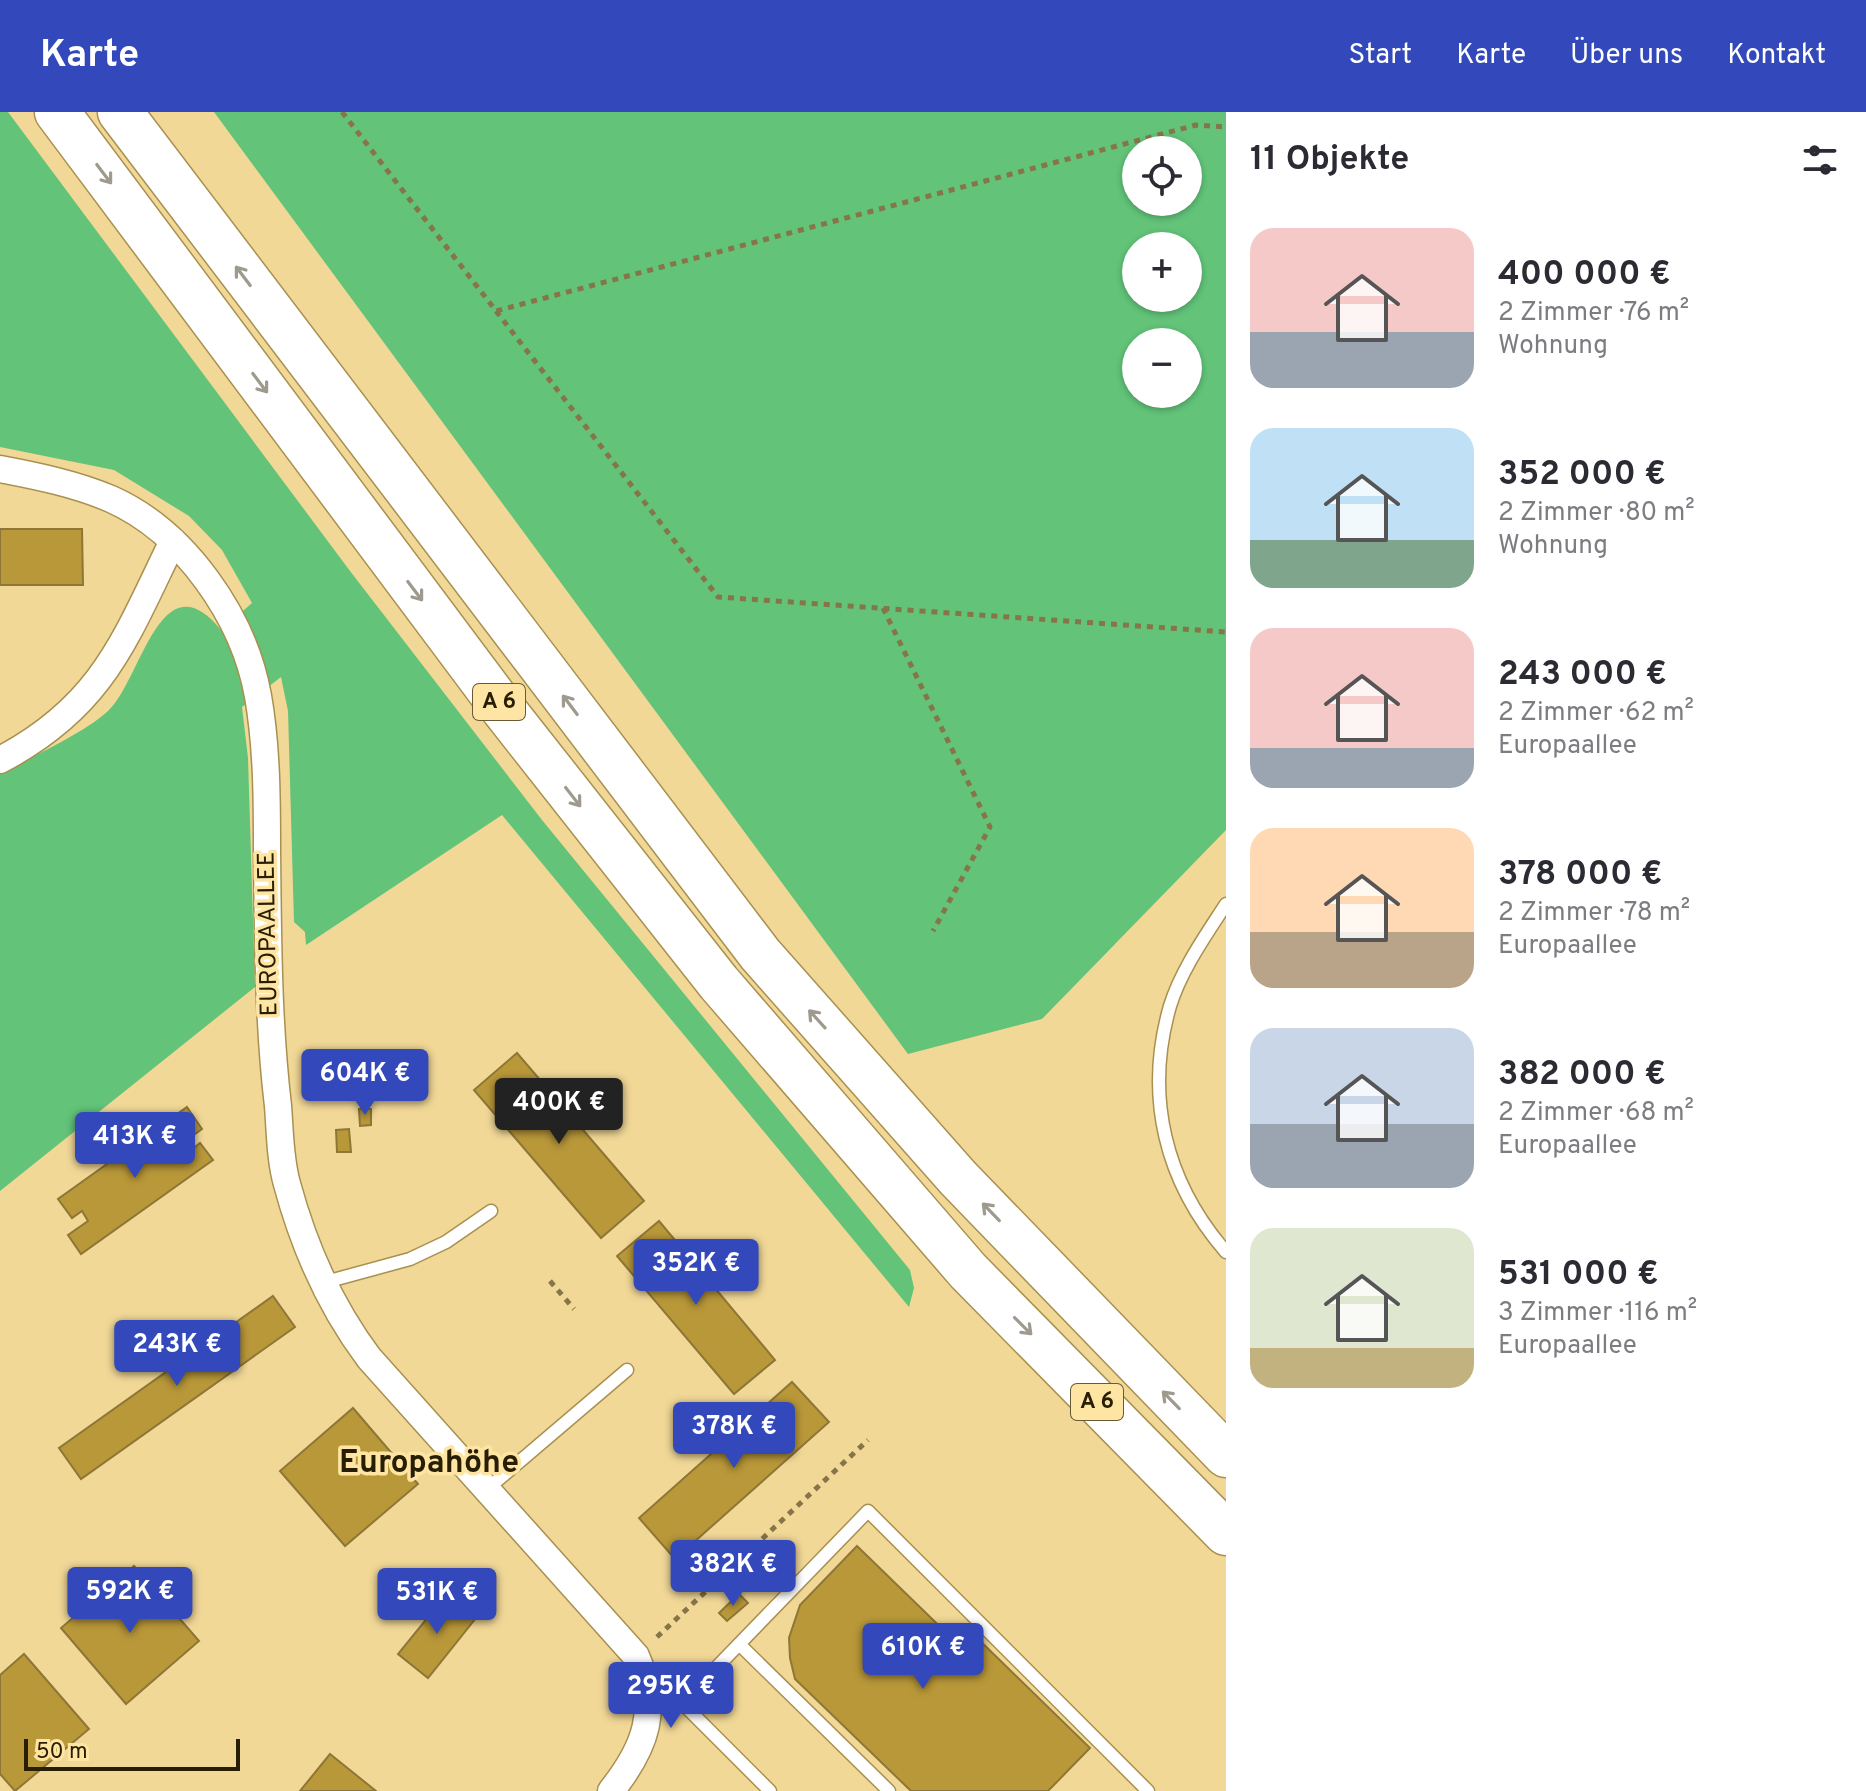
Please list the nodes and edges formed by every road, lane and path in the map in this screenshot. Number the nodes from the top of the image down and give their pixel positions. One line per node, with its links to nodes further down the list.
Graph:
1 (57, 112): 22 (highway, A 6, one-way to 22)
2 (120, 112): 20 (highway, A 6, one-way to 2)
3 (342, 112): 5 (path)
4 (1226, 127): 5 (path)
5 (496, 311): 8 (path)
6 (0, 469): 7 (street, EUROPAALLEE)
7 (173, 541): 10 (street); 16 (street, EUROPAALLEE)
8 (883, 608): 9 (path); 12 (path)
9 (1226, 632)
10 (0, 760)
11 (1226, 904): 14 (lane)
12 (933, 931)
13 (491, 1211): 16 (lane)
14 (1226, 1252)
15 (550, 1281): 17 (path)
16 (322, 1283): 21 (street, EUROPAALLEE)
17 (574, 1309)
18 (627, 1370): 21 (lane)
19 (868, 1440): 23 (path)
20 (1226, 1455)
21 (486, 1490): 26 (street, EUROPAALLEE)
22 (1226, 1533)
23 (657, 1637)
24 (739, 1644): 25 (lane); 29 (lane); 30 (lane)
25 (682, 1703): 26 (lane); 28 (lane)
26 (649, 1707): 27 (street, EUROPAALLEE)
27 (611, 1791)
28 (770, 1791)
29 (889, 1791)
30 (1148, 1791)

